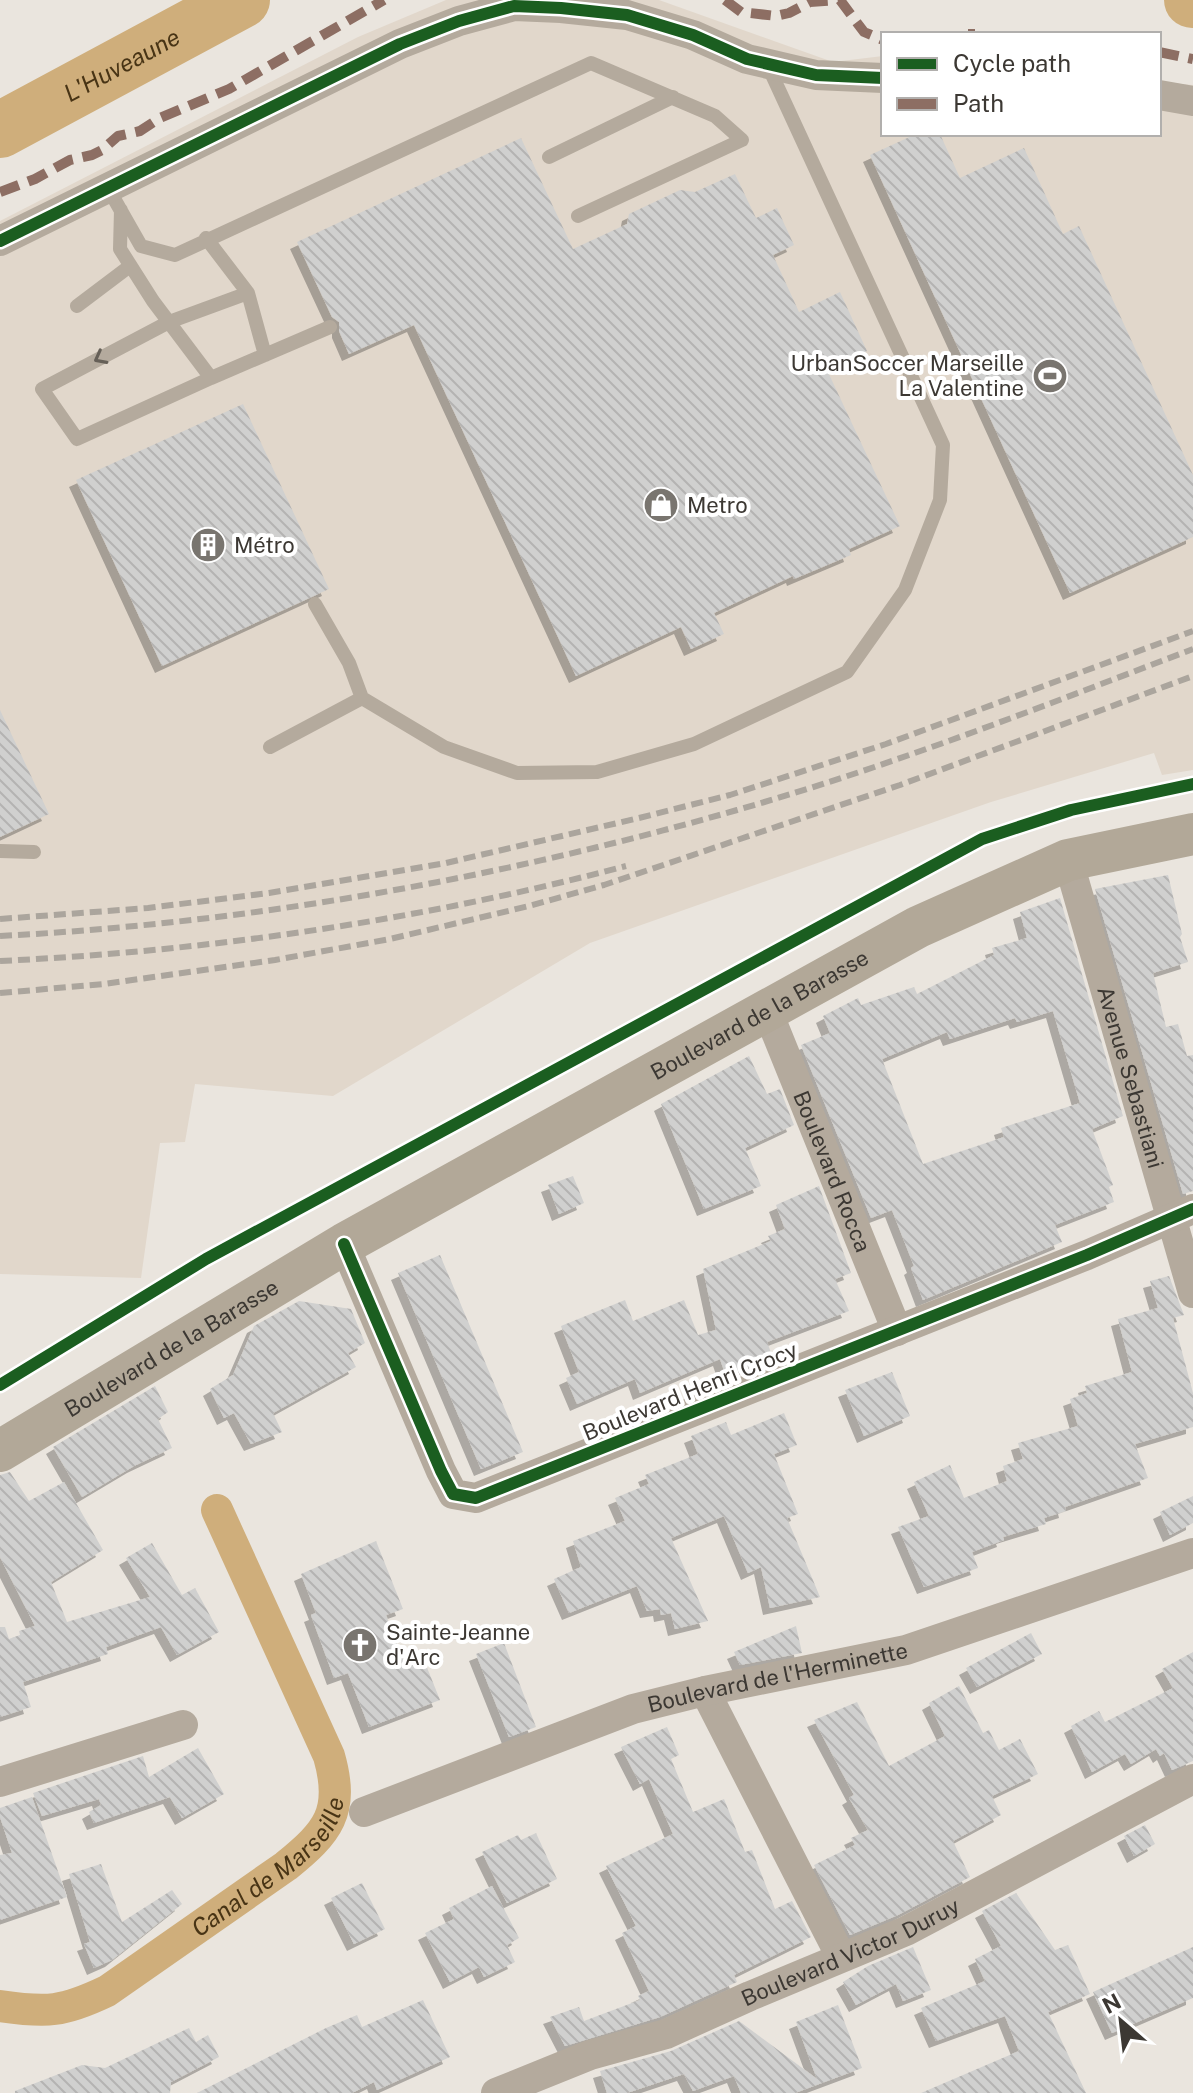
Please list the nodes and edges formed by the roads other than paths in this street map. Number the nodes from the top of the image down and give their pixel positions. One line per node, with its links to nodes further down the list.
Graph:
1 (767, 64): 2 (street); 7 (street); 19 (lane)
2 (881, 78)
3 (1161, 95): 5 (street)
4 (673, 97): 6 (lane); 8 (lane); 9 (lane)
5 (1193, 101)
6 (549, 157)
7 (114, 199): 9 (lane); 10 (street); 11 (lane)
8 (578, 216)
9 (206, 238): 12 (lane)
10 (0, 241)
11 (130, 266): 13 (lane); 14 (lane)
12 (248, 293): 14 (lane); 16 (lane)
13 (77, 306)
14 (169, 322): 17 (lane); 17 (lane, one-way to 17)
15 (330, 327): 16 (lane)
16 (265, 355): 17 (lane)
17 (211, 378)
18 (315, 604): 19 (lane)
19 (362, 698): 20 (lane)
20 (270, 747)
21 (1193, 834): 24 (main road, Boulevard de la Barasse)
22 (0, 851): 23 (lane)
23 (34, 852)
24 (1068, 860): 25 (main road, Boulevard de la Barasse); 26 (street, Avenue Sebastiani)
25 (767, 1010): 27 (main road, Boulevard de la Barasse); 29 (street, Boulevard Rocca)
26 (1181, 1213): 28 (street, Avenue Sebastiani); 29 (street, Boulevard Henri Crocy)
27 (344, 1244): 29 (street, Boulevard Henri Crocy); 30 (main road, Boulevard de la Barasse); 31 (main road, Boulevard de la Barasse)
28 (1193, 1293)
29 (897, 1331)
30 (0, 1417)
31 (0, 1451)
32 (1193, 1553): 33 (street, Boulevard de l'Herminette)
33 (705, 1691): 37 (street, Boulevard de l'Herminette); 38 (street)
34 (183, 1725): 36 (street)
35 (1193, 1779): 38 (street, Boulevard Victor Duruy)
36 (0, 1782)
37 (364, 1812)
38 (841, 1957): 39 (street, Boulevard Victor Duruy)
39 (496, 2093)

